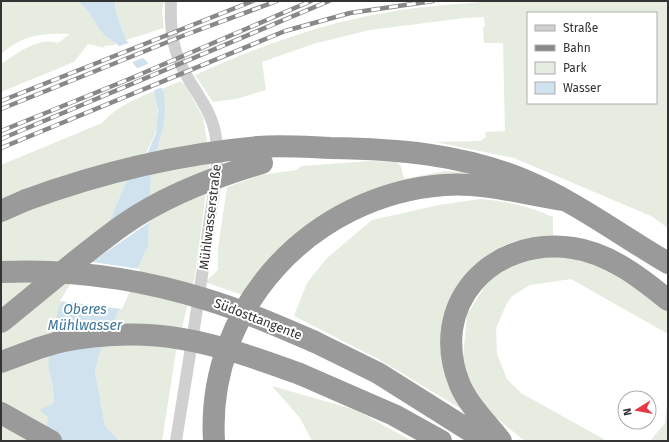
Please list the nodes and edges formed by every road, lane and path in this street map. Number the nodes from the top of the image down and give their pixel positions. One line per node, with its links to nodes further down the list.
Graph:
1 (171, 1): 14 (street, Mühlwasserstraße)
2 (260, 155): 3 (highway); 4 (highway, bridge); 9 (highway, bridge)
3 (564, 200): 5 (highway); 15 (highway)
4 (1, 211)
5 (668, 263)
6 (1, 272): 10 (highway, Südosttangente, bridge)
7 (1, 285): 10 (highway, Südosttangente)
8 (668, 300): 19 (highway)
9 (1, 322)
10 (312, 348): 17 (highway, Südosttangente); 18 (highway, Südosttangente)
11 (1, 362): 16 (highway, bridge)
12 (1, 413): 13 (highway)
13 (51, 441)
14 (176, 441)
15 (214, 441)
16 (441, 441)
17 (460, 441)
18 (490, 441)
19 (501, 441)

